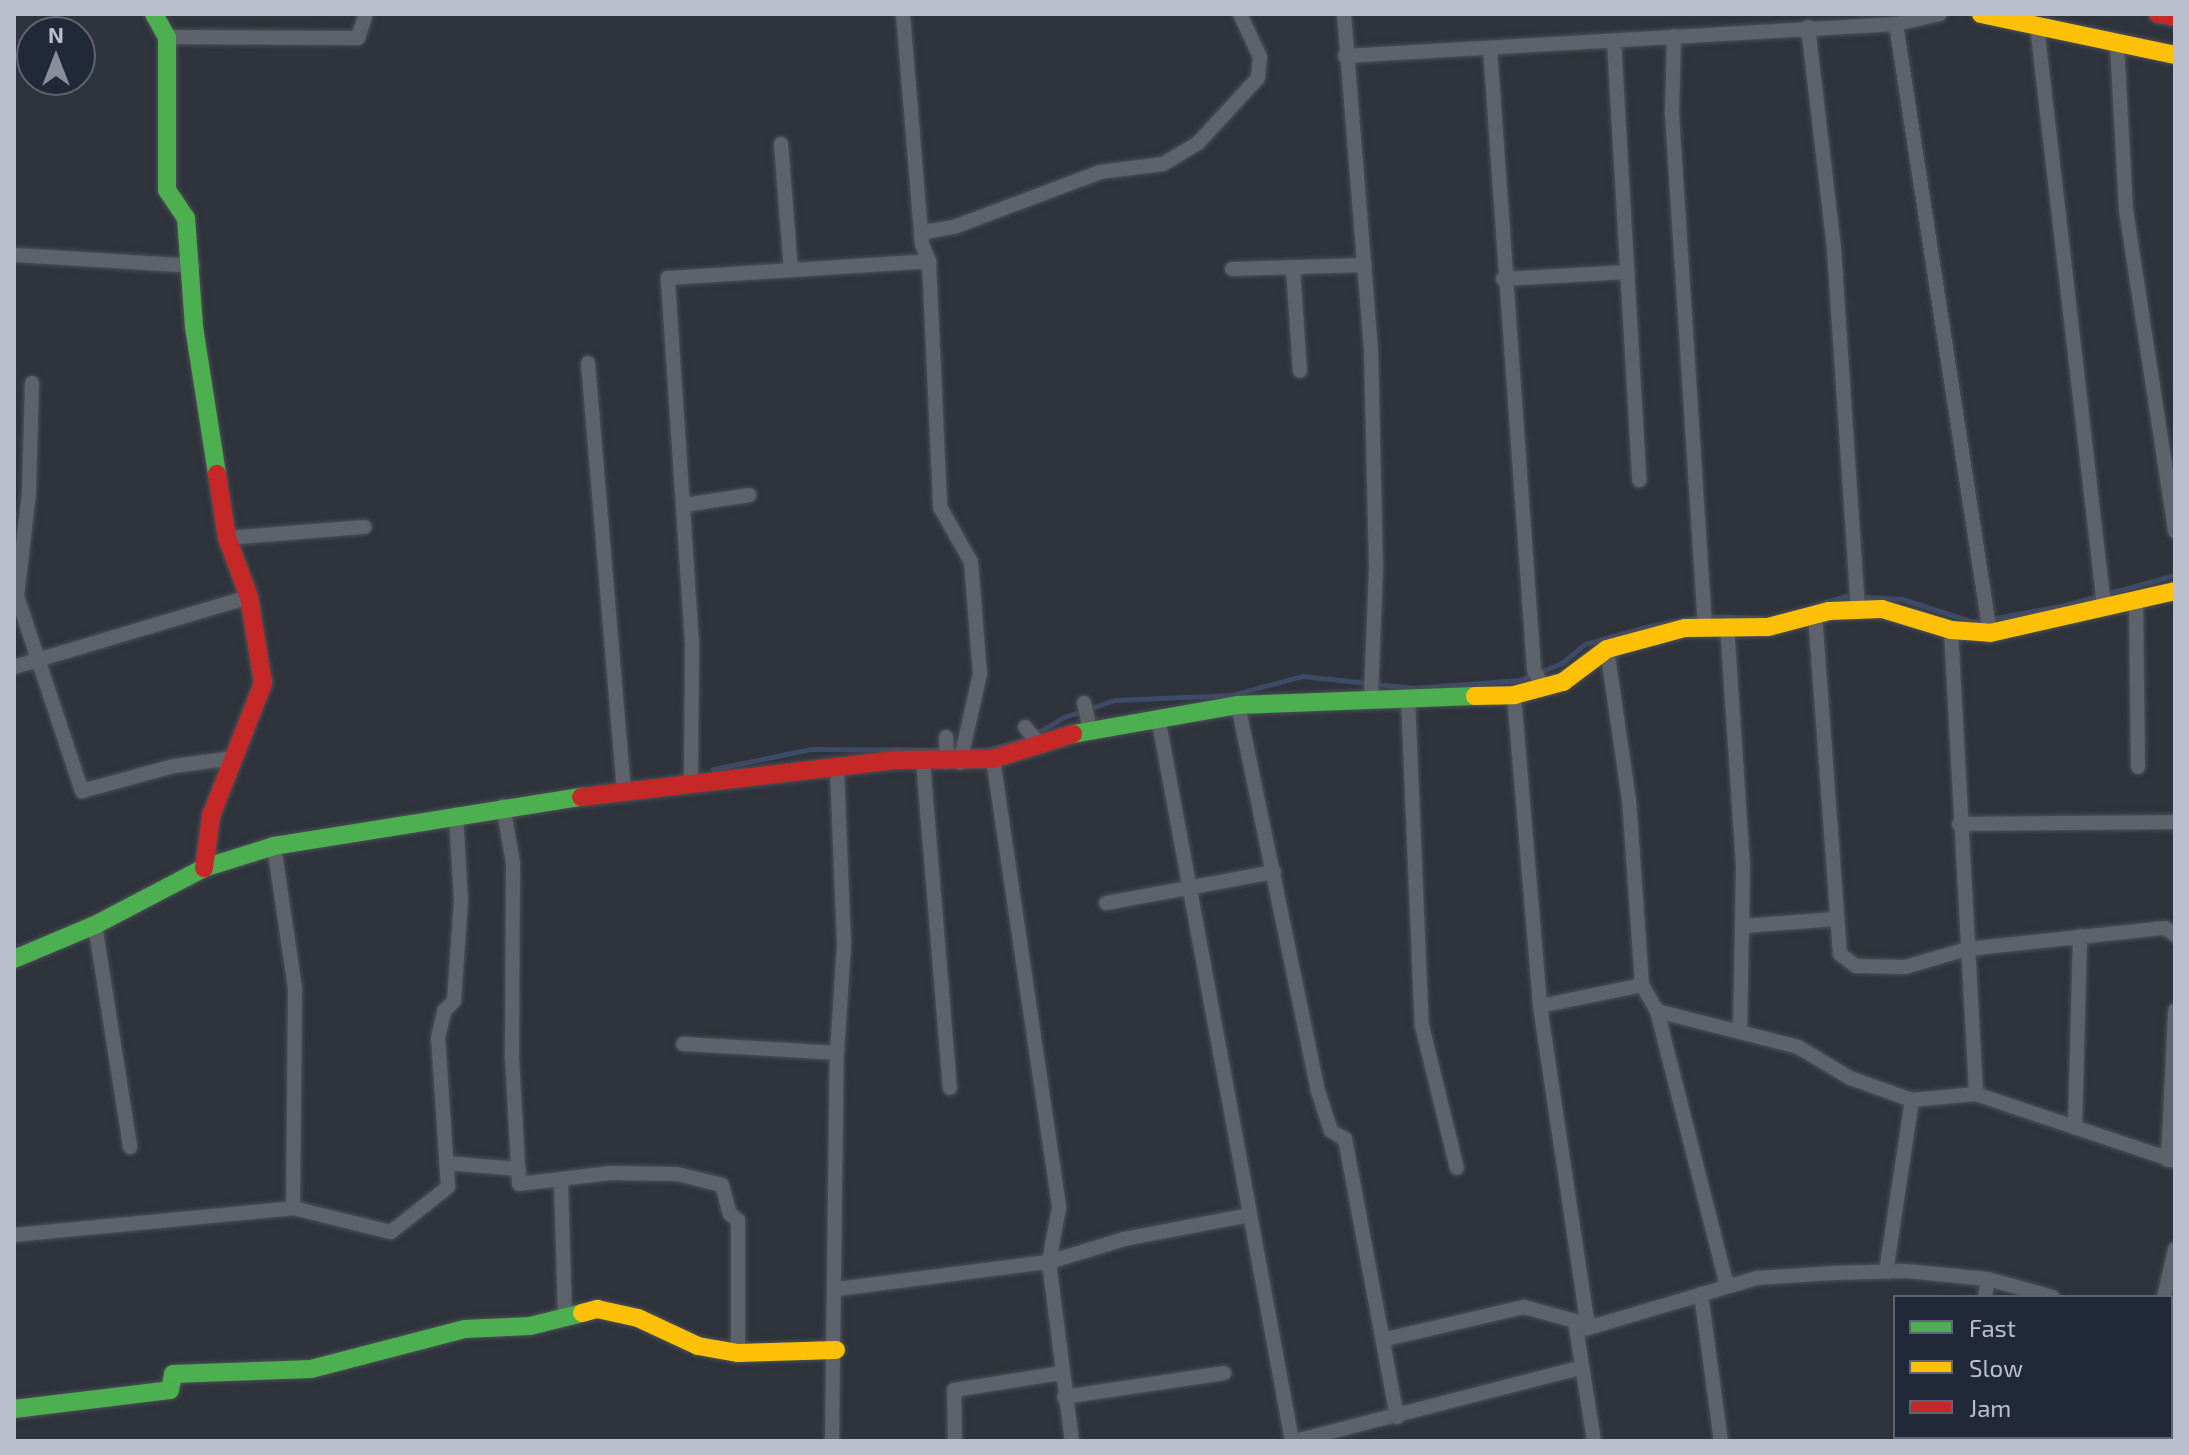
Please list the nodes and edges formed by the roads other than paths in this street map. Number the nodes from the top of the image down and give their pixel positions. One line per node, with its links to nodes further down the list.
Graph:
1 (154, 14): 14 (street)
2 (366, 14): 14 (street)
3 (903, 14): 21 (street)
4 (1240, 14): 21 (street)
5 (1344, 14): 19 (street)
6 (1940, 14): 10 (street)
7 (1981, 14): 11 (street)
8 (2158, 14): 9 (street)
9 (2175, 17)
10 (1896, 24): 12 (street); 49 (street)
11 (2037, 26): 16 (street); 43 (street)
12 (1808, 27): 13 (street); 44 (street)
13 (1674, 36): 15 (street); 46 (street)
14 (167, 37): 25 (street)
15 (1614, 41): 17 (street); 29 (street)
16 (2117, 44): 18 (street); 38 (street)
17 (1490, 48): 19 (street); 30 (street)
18 (2175, 55)
19 (1345, 56): 24 (street)
20 (781, 144): 28 (street)
21 (925, 232): 23 (street)
22 (14, 255): 25 (street)
23 (929, 261): 28 (street); 64 (street)
24 (1365, 265): 27 (street); 55 (street)
25 (193, 266): 39 (street)
26 (1232, 269): 27 (street)
27 (1293, 269): 32 (street)
28 (791, 270): 36 (street)
29 (1628, 272): 30 (street); 34 (street)
30 (1503, 279): 53 (street)
31 (588, 363): 71 (street)
32 (1300, 371)
33 (32, 383): 51 (street)
34 (1639, 480)
35 (749, 495): 36 (street)
36 (684, 505): 70 (street)
37 (365, 527): 39 (street)
38 (2175, 531)
39 (227, 538): 41 (street)
40 (2175, 591): 42 (street)
41 (249, 597): 51 (street); 65 (street)
42 (2136, 602): 43 (street); 69 (street)
43 (2104, 606): 49 (street)
44 (1858, 609): 45 (street); 48 (street)
45 (1815, 614): 47 (street); 81 (street)
46 (1704, 620): 47 (street); 50 (street)
47 (1727, 625): 83 (street)
48 (1951, 630): 49 (street); 75 (street)
49 (1990, 633)
50 (1607, 649): 53 (street); 88 (street)
51 (36, 660): 52 (street); 65 (street)
52 (14, 667)
53 (1543, 687): 54 (street)
54 (1514, 695): 56 (street); 89 (street)
55 (1371, 698): 56 (street); 58 (street)
56 (1408, 698): 102 (street)
57 (1084, 703): 61 (street)
58 (1238, 705): 59 (street); 78 (street)
59 (1158, 717): 61 (street); 79 (street)
60 (1025, 727): 63 (street)
61 (1090, 729): 63 (street)
62 (946, 737): 64 (street)
63 (1041, 746): 66 (street)
64 (958, 756): 66 (street); 67 (street)
65 (233, 758): 77 (street)
66 (993, 759): 109 (street)
67 (923, 761): 68 (street); 95 (street)
68 (837, 767): 70 (street); 94 (street)
69 (2138, 767)
70 (691, 783): 71 (street)
71 (624, 790): 72 (street)
72 (503, 806): 73 (street); 103 (street)
73 (456, 814): 76 (street); 101 (street)
74 (2175, 822): 75 (street)
75 (1959, 824): 86 (street)
76 (274, 846): 77 (street); 105 (street)
77 (204, 868): 82 (street)
78 (1274, 872): 79 (street); 120 (street)
79 (1189, 887): 80 (street); 106 (street)
80 (1106, 903)
81 (1836, 919): 83 (street); 86 (street)
82 (95, 925): 87 (street); 99 (street)
83 (1744, 926): 92 (street)
84 (2175, 935): 85 (street)
85 (2080, 936): 86 (street); 98 (street)
86 (1967, 949): 96 (street)
87 (14, 959)
88 (1642, 985): 89 (street); 91 (street)
89 (1540, 1006): 119 (street)
90 (2175, 1010): 100 (street)
91 (1657, 1011): 92 (street); 112 (street)
92 (1740, 1032): 97 (street)
93 (683, 1044): 94 (street)
94 (837, 1053): 113 (street)
95 (950, 1088)
96 (1976, 1094): 97 (street); 98 (street)
97 (1912, 1100): 110 (street)
98 (2075, 1128): 100 (street)
99 (130, 1147)
100 (2172, 1161)
101 (446, 1163): 103 (street); 105 (street)
102 (1457, 1168)
103 (519, 1169): 104 (street)
104 (561, 1182): 118 (street); 122 (street)
105 (293, 1208): 107 (street)
106 (1250, 1215): 109 (street); 132 (street)
107 (14, 1235)
108 (2175, 1249): 117 (street)
109 (1049, 1262): 113 (street); 124 (street)
110 (1886, 1272): 111 (street); 112 (street)
111 (1988, 1279): 115 (street); 116 (street)
112 (1727, 1286): 114 (street)
113 (837, 1289): 121 (street)
114 (1701, 1294): 119 (street); 134 (street)
115 (1985, 1295)
116 (2046, 1295)
117 (2164, 1295)
118 (565, 1318): 122 (street); 127 (street)
119 (1581, 1324): 120 (street); 123 (street)
120 (1386, 1339): 128 (street)
121 (836, 1350): 122 (street); 129 (street)
122 (738, 1353)
123 (1579, 1368): 128 (street); 133 (street)
124 (1061, 1373): 126 (street); 130 (street)
125 (1224, 1373): 126 (street)
126 (1064, 1397): 131 (street)
127 (14, 1409)
128 (1397, 1417): 132 (street)
129 (832, 1441)
130 (955, 1441)
131 (1072, 1441)
132 (1294, 1441)
133 (1594, 1441)
134 (1721, 1441)

